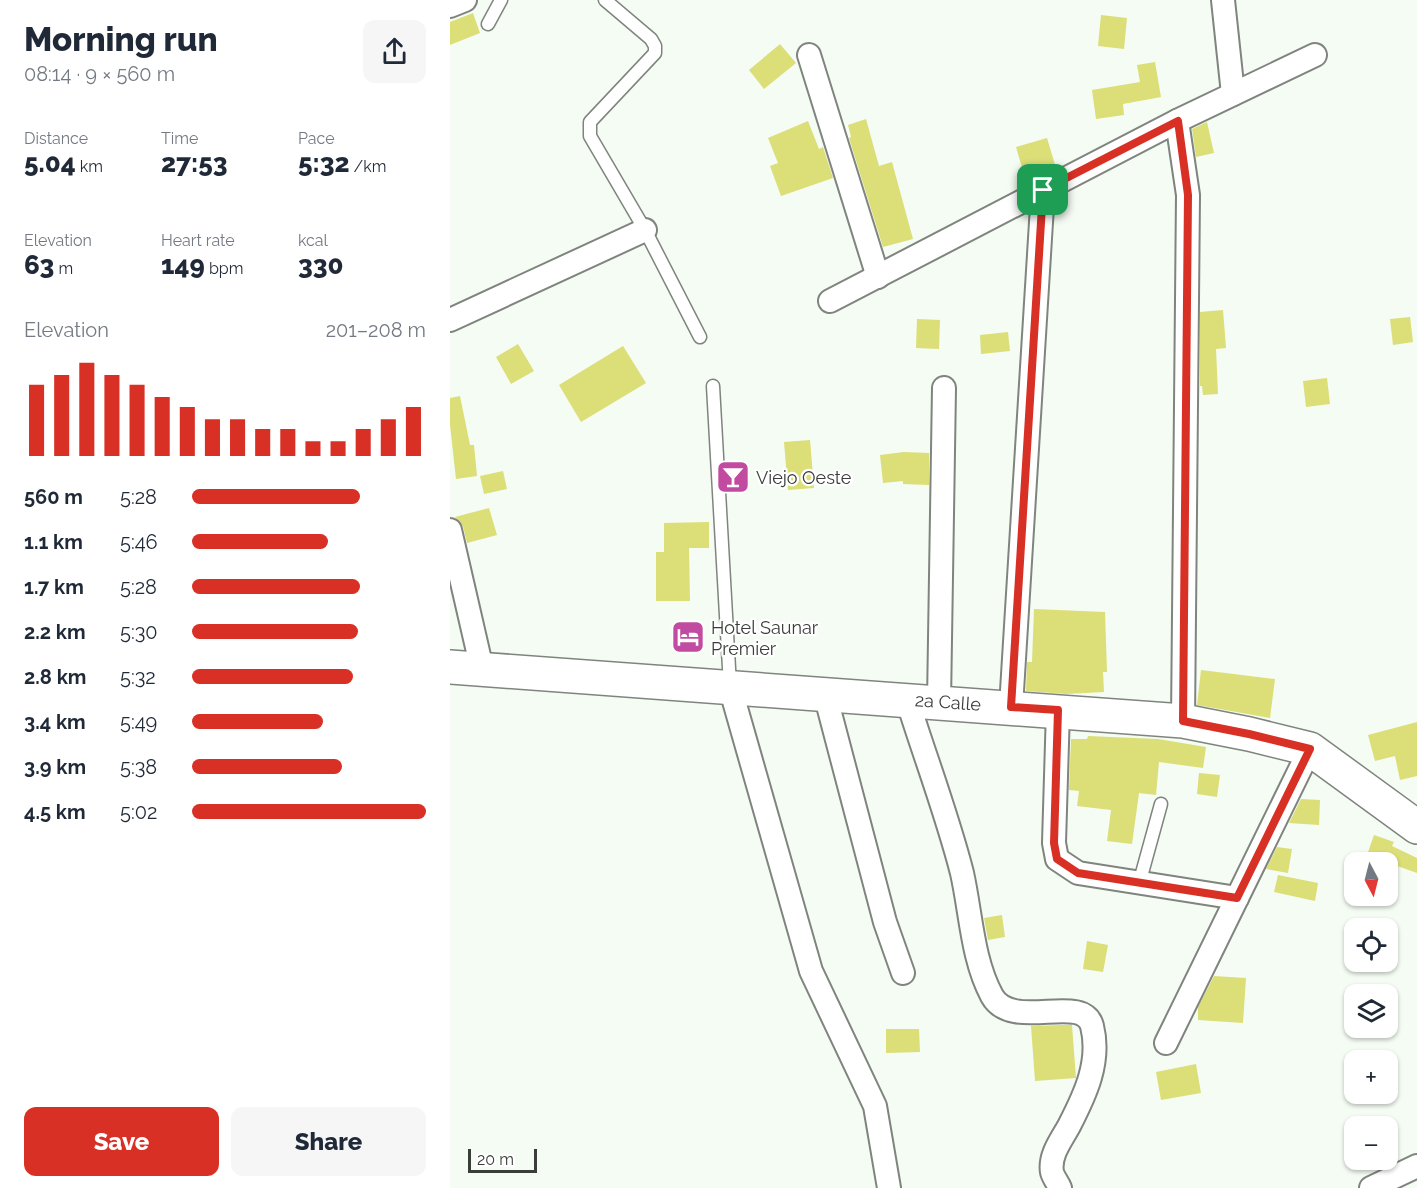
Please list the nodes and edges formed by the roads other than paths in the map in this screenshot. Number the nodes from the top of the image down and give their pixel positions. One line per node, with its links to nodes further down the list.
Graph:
1 (465, 0): 5 (street)
2 (501, 0): 6 (lane)
3 (605, 0): 12 (lane)
4 (1222, 0): 9 (street)
5 (450, 6)
6 (488, 24)
7 (809, 55): 13 (street)
8 (1315, 55): 9 (street)
9 (1233, 94): 10 (street)
10 (1178, 121): 11 (street); 26 (street)
11 (1043, 190): 13 (street); 24 (street)
12 (645, 230): 15 (street); 16 (lane)
13 (878, 277): 14 (street)
14 (830, 301)
15 (450, 320)
16 (700, 337)
17 (713, 386): 21 (lane)
18 (944, 388): 23 (street)
19 (450, 530): 20 (street)
20 (466, 668): 21 (main road, 2a Calle)
21 (730, 687): 22 (main road, 2a Calle); 35 (street)
22 (825, 694): 23 (main road, 2a Calle); 32 (street)
23 (923, 700): 24 (main road, 2a Calle); 36 (street)
24 (1011, 707): 25 (main road, 2a Calle)
25 (1058, 710): 26 (main road, 2a Calle); 30 (street)
26 (1183, 721): 27 (main road, 2a Calle)
27 (1310, 749): 29 (main road, 2a Calle); 31 (street)
28 (1161, 804): 30 (lane)
29 (1417, 827)
30 (1139, 884): 31 (street)
31 (1237, 898): 33 (street)
32 (903, 973)
33 (1166, 1043)
34 (1417, 1166): 37 (street)
35 (889, 1188)
36 (1060, 1188)
37 (1371, 1188)

